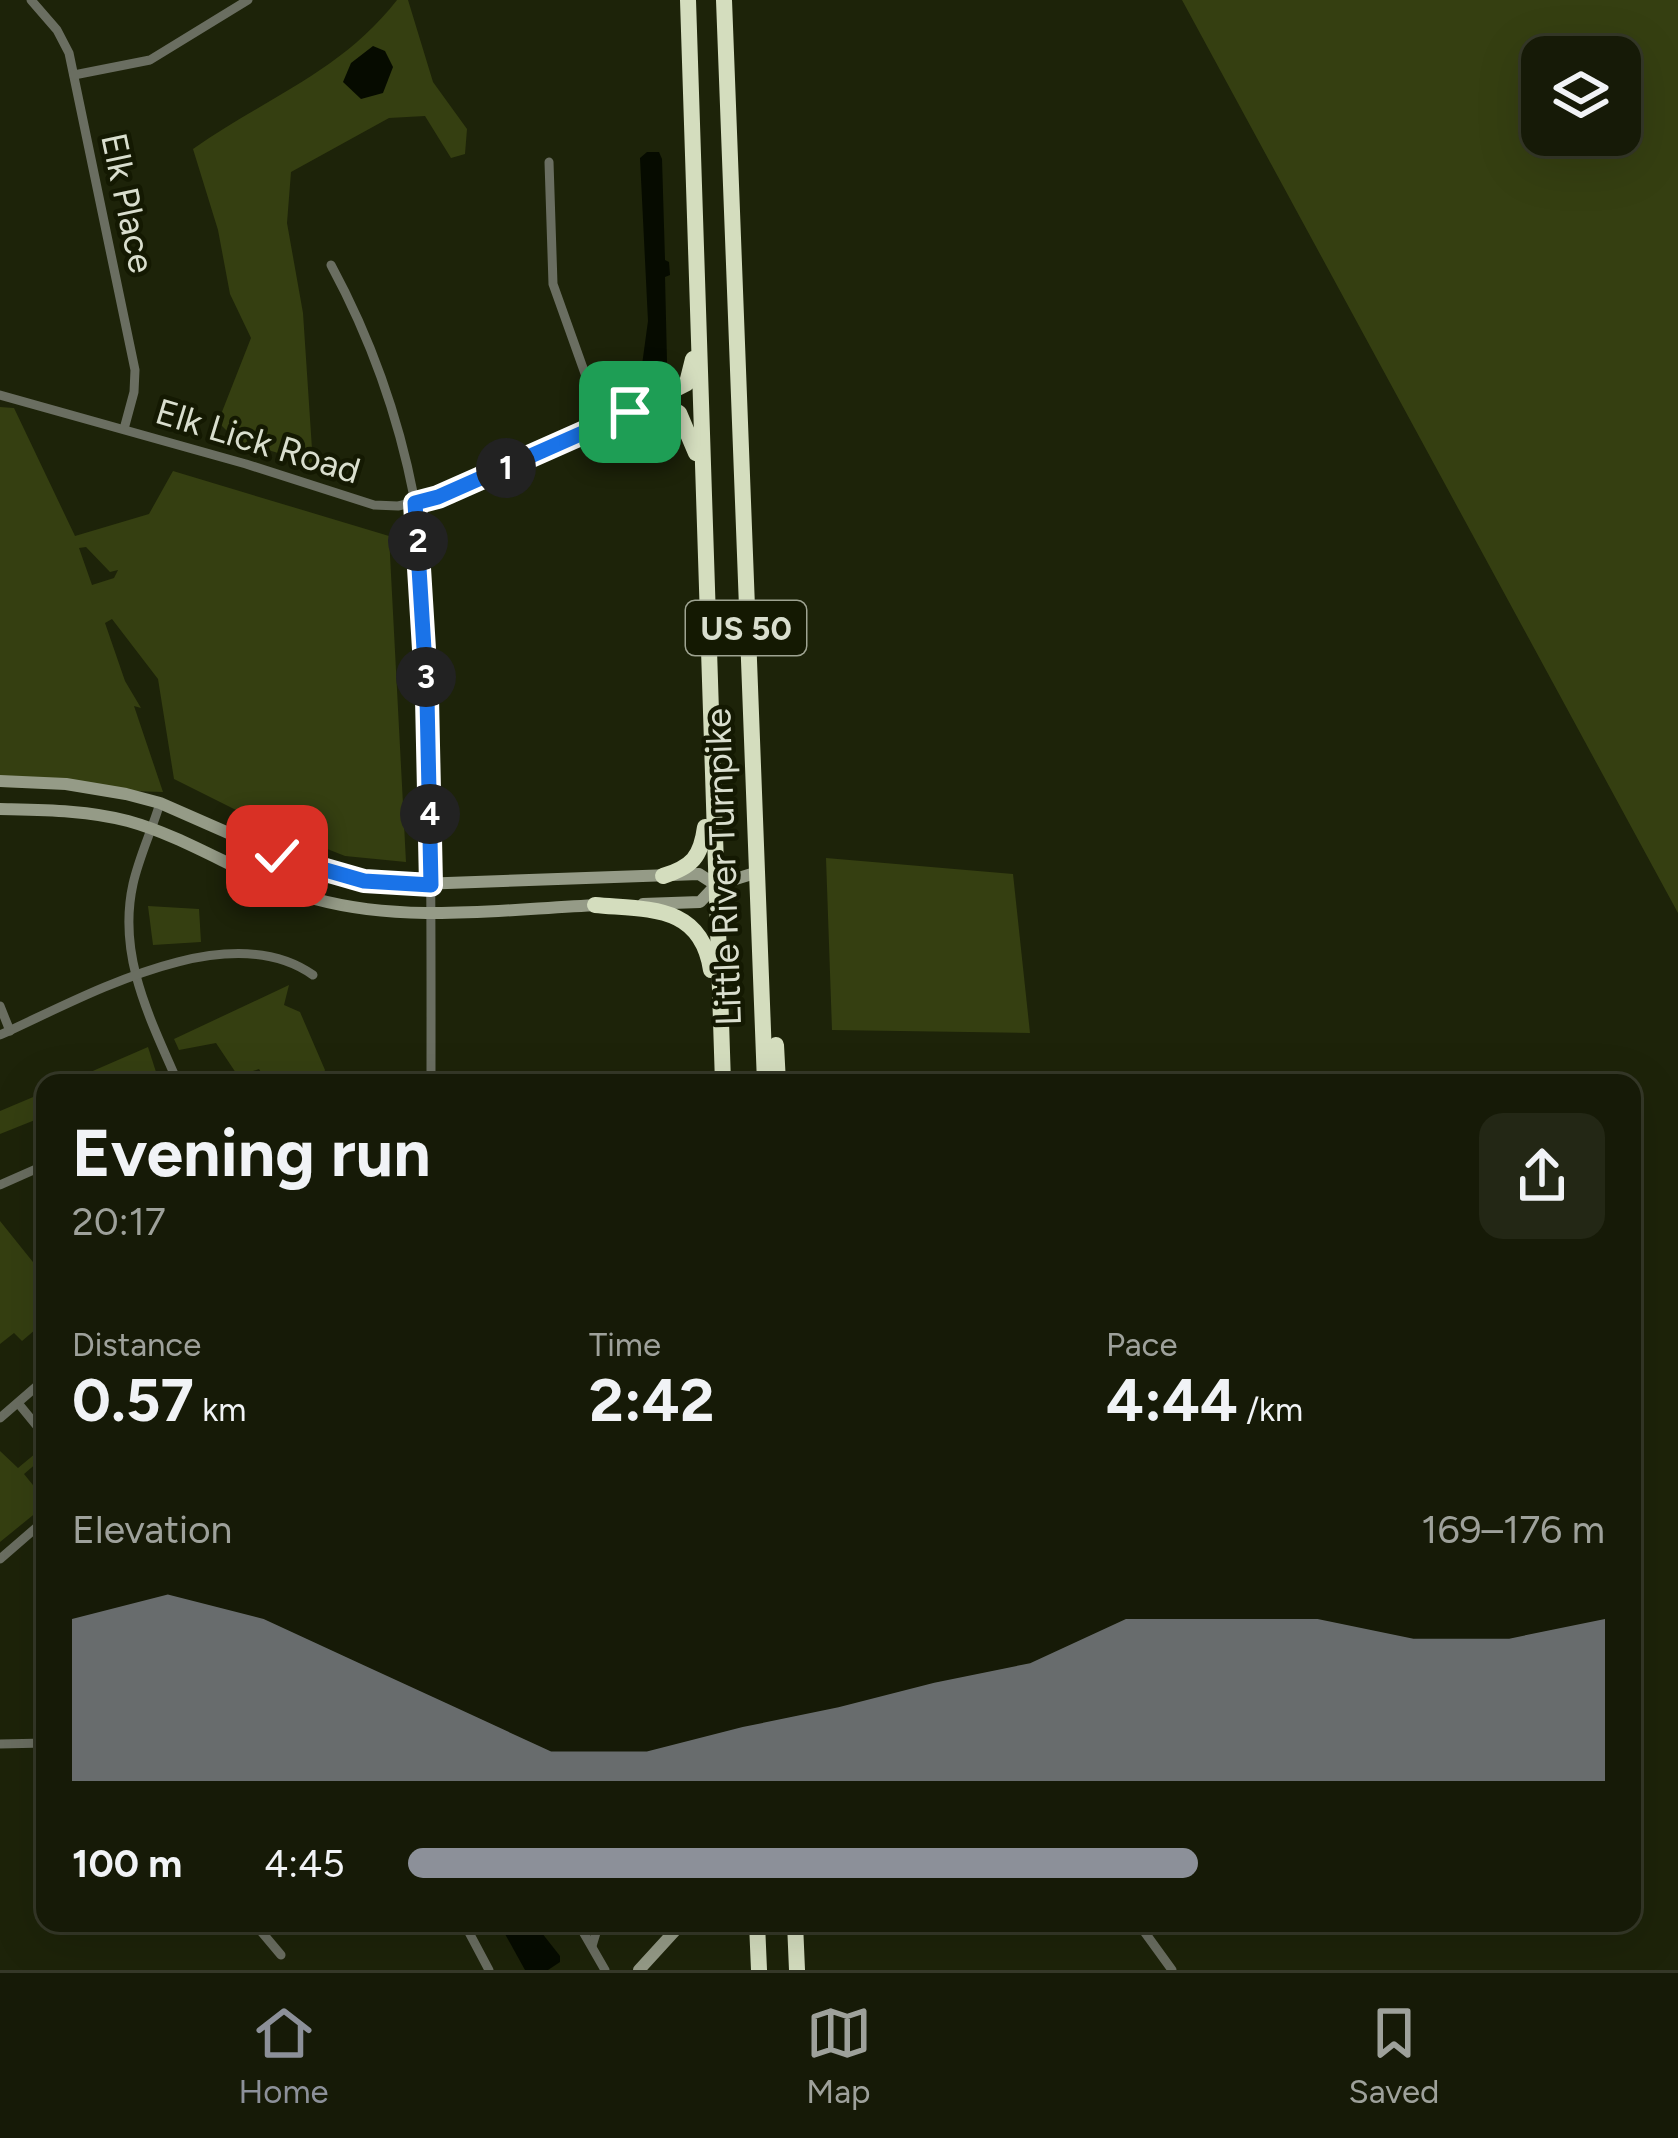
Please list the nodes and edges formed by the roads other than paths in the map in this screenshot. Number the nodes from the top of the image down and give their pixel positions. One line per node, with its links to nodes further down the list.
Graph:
1 (31, 0): 5 (street, Elk Place)
2 (248, 0): 5 (street)
3 (688, 0): 8 (highway, Little River Turnpike / US 50)
4 (724, 0): 20 (highway, Little River Turnpike / US 50)
5 (74, 75): 12 (street, Elk Place)
6 (549, 162): 11 (street)
7 (331, 266): 14 (street)
8 (699, 311): 10 (highway); 13 (highway, Little River Turnpike / US 50)
9 (0, 395): 12 (street, Elk Lick Road)
10 (630, 412): 11 (street, Elk Lick Road); 13 (highway)
11 (603, 424): 14 (street, Elk Lick Road)
12 (124, 429): 14 (street, Elk Lick Road)
13 (701, 470): 15 (highway, Little River Turnpike / US 50)
14 (415, 503): 22 (street)
15 (711, 778): 21 (highway); 23 (highway, Little River Turnpike / US 50)
16 (0, 781): 17 (street)
17 (160, 803): 19 (street); 22 (street)
18 (0, 809): 19 (street)
19 (152, 831): 25 (street); 27 (street)
20 (754, 873): 23 (street); 35 (highway, Little River Turnpike / US 50)
21 (663, 876): 22 (street); 23 (street)
22 (431, 885): 25 (street)
23 (716, 885): 24 (street); 30 (highway, Little River Turnpike / US 50)
24 (595, 905): 25 (street); 30 (highway)
25 (431, 914): 33 (street)
26 (314, 975): 27 (street)
27 (135, 976): 29 (street); 32 (street)
28 (0, 1006): 29 (street)
29 (5, 1033)
30 (722, 1042): 34 (highway, Little River Turnpike / US 50)
31 (776, 1045): 36 (highway)
32 (174, 1074)
33 (431, 1074)
34 (723, 1074)
35 (765, 1074)
36 (778, 1074)
37 (36, 1169): 38 (street)
38 (0, 1185)
39 (36, 1387): 40 (street)
40 (18, 1403): 41 (street); 42 (street)
41 (0, 1418)
42 (36, 1425)
43 (36, 1528): 44 (street)
44 (0, 1559)
45 (36, 1743): 46 (street)
46 (0, 1744)
47 (262, 1932): 56 (street)
48 (469, 1932): 58 (street)
49 (583, 1932): 55 (street)
50 (596, 1932): 55 (street)
51 (674, 1932): 60 (street)
52 (755, 1932): 57 (highway)
53 (796, 1932): 61 (highway)
54 (1145, 1932): 62 (street)
55 (591, 1948): 59 (street)
56 (281, 1955)
57 (758, 1962)
58 (489, 1970)
59 (604, 1970)
60 (639, 1970)
61 (797, 1970)
62 (1172, 1970)

